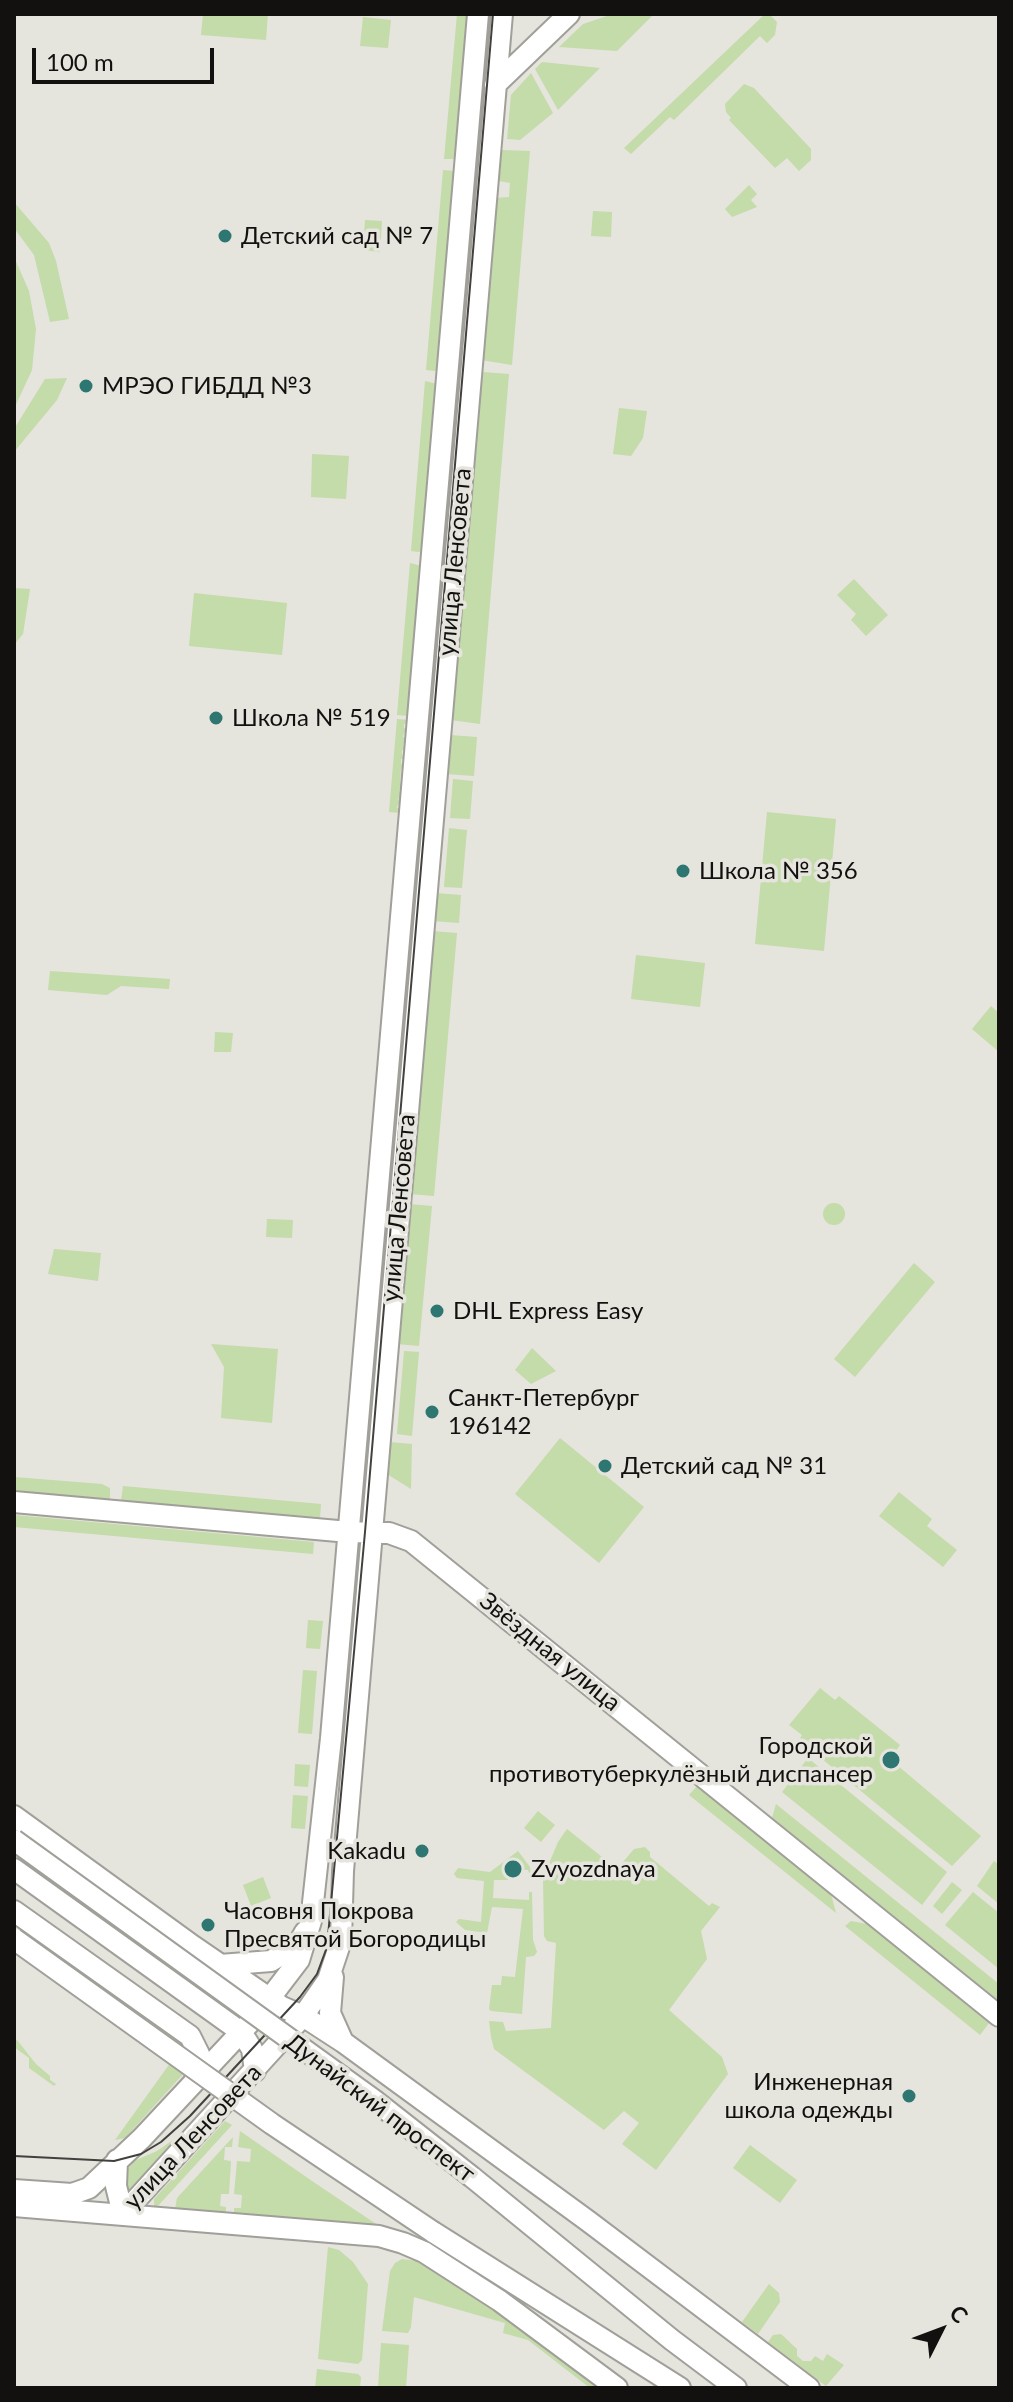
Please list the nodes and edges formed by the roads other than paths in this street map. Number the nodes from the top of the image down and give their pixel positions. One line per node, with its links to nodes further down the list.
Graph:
1 (478, 14): 4 (street, улица Ленсовета)
2 (502, 14): 5 (street, улица Ленсовета)
3 (569, 14): 5 (street)
4 (472, 83): 5 (street); 7 (street, улица Ленсовета)
5 (495, 85): 8 (street, улица Ленсовета)
6 (14, 1502): 7 (street, Звёздная улица)
7 (349, 1532): 8 (street, Звёздная улица); 13 (street, улица Ленсовета)
8 (372, 1532): 16 (street, улица Ленсовета); 21 (street, Звёздная улица)
9 (14, 1816): 15 (street)
10 (14, 1840): 32 (street, Дунайский проспект, bridge)
11 (14, 1869): 17 (street)
12 (14, 1911): 19 (street)
13 (311, 1921): 15 (street); 18 (street, улица Ленсовета)
14 (14, 1939): 31 (street, bridge)
15 (220, 1965): 18 (street)
16 (334, 1966): 20 (street, улица Ленсовета); 23 (street)
17 (181, 1991): 19 (street); 22 (street)
18 (268, 1998): 20 (street); 22 (street, улица Ленсовета)
19 (161, 2015): 25 (street)
20 (303, 2016): 23 (street); 24 (street, улица Ленсовета)
21 (999, 2016)
22 (241, 2032): 24 (street); 25 (street, улица Ленсовета)
23 (343, 2042): 33 (street)
24 (255, 2071): 29 (street, улица Ленсовета)
25 (195, 2079): 26 (street, улица Ленсовета)
26 (117, 2160): 27 (street, улица Ленсовета); 29 (street)
27 (14, 2190)
28 (14, 2206): 29 (street, улица Ленсовета)
29 (123, 2214): 30 (street)
30 (617, 2388)
31 (680, 2388)
32 (736, 2388)
33 (809, 2388)

